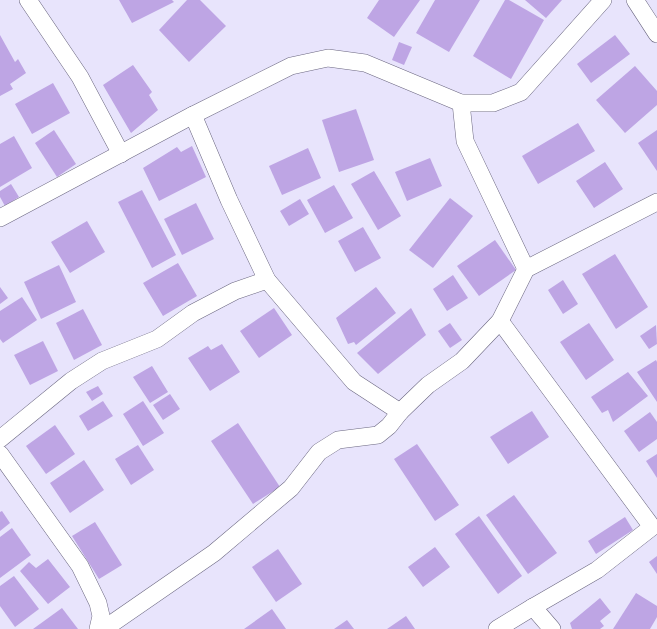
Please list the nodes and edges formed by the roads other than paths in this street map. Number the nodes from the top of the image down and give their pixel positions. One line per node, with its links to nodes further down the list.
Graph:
1 (28, 0): 7 (street)
2 (603, 0): 5 (street)
3 (634, 0): 4 (street)
4 (657, 34)
5 (461, 103): 6 (street); 10 (street)
6 (193, 115): 7 (street); 11 (street)
7 (121, 154): 9 (street)
8 (657, 202): 10 (street)
9 (0, 218)
10 (526, 269): 12 (street)
11 (267, 280): 13 (street); 14 (street)
12 (500, 321): 13 (street); 16 (street)
13 (400, 412): 19 (street)
14 (0, 439)
15 (0, 454): 18 (street)
16 (655, 525): 17 (street)
17 (533, 607): 20 (street); 21 (street)
18 (98, 629)
19 (104, 629)
20 (497, 629)
21 (552, 629)

